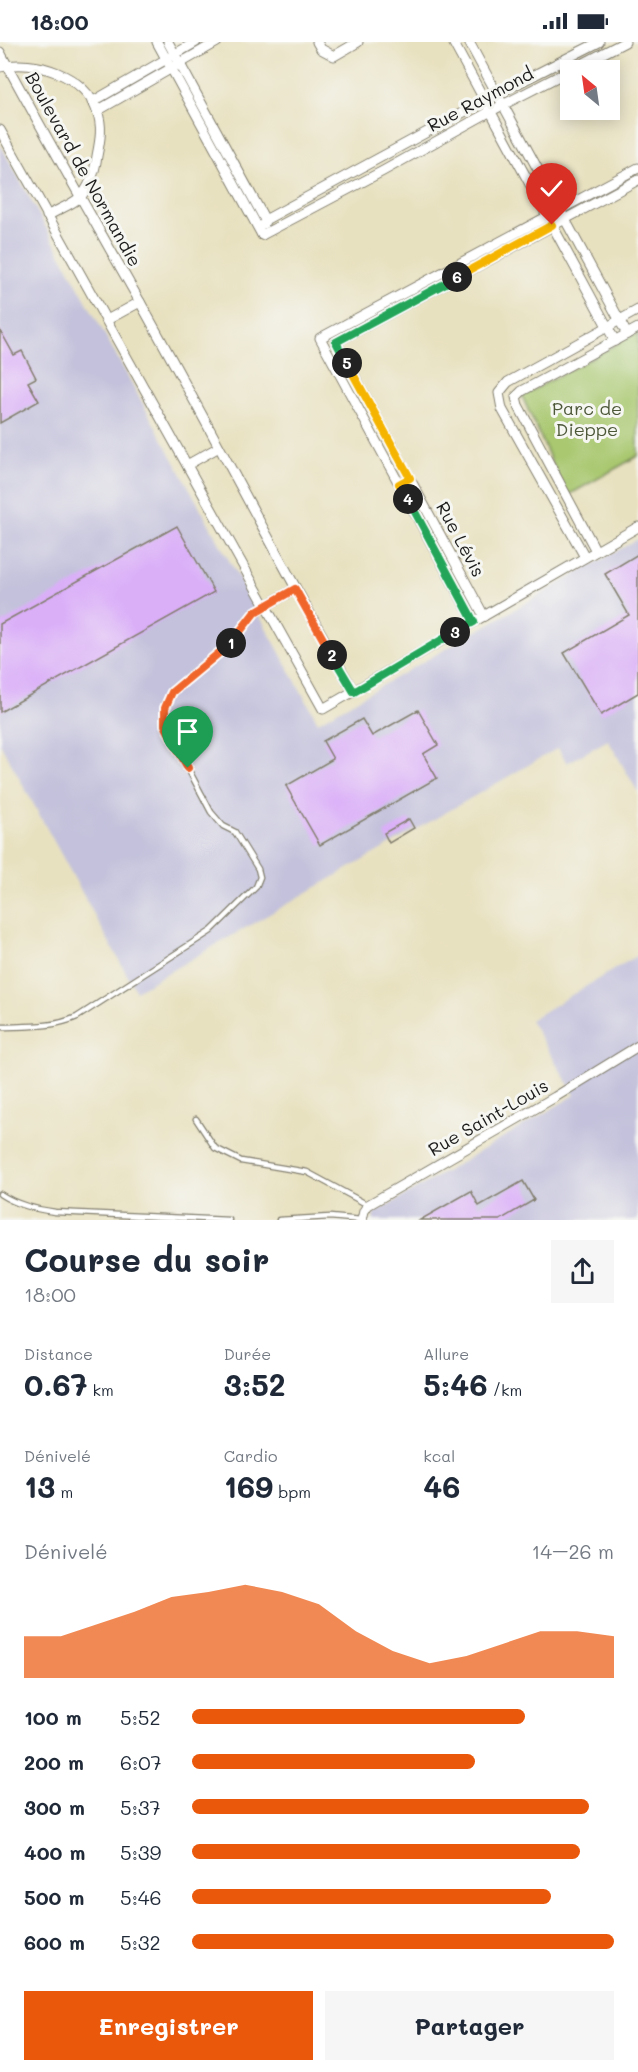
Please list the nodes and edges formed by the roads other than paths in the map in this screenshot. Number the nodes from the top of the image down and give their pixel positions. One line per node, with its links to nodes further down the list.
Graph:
1 (156, 42): 12 (street)
2 (168, 42): 12 (street)
3 (196, 42): 12 (street)
4 (217, 42): 13 (street)
5 (357, 42): 10 (street)
6 (453, 42): 17 (street)
7 (469, 42): 16 (street)
8 (599, 42): 16 (street, Rue Raymond)
9 (625, 42): 19 (street, Rue Raymond)
10 (321, 44)
11 (0, 52): 14 (street, Boulevard de Normandie)
12 (170, 57): 13 (street); 15 (street); 18 (street)
13 (180, 63): 15 (street); 31 (street)
14 (4, 66): 18 (street); 27 (street, Boulevard de Normandie)
15 (171, 69): 20 (street); 33 (street)
16 (497, 94): 17 (street, Rue Raymond); 19 (street)
17 (485, 101): 21 (street); 23 (street, Rue Raymond)
18 (92, 102): 20 (street)
19 (503, 105): 21 (street, Rue Raymond); 28 (street)
20 (97, 111): 27 (street)
21 (491, 111): 25 (street, Rue Raymond); 32 (street)
22 (0, 130): 29 (street)
23 (377, 160): 25 (street); 31 (street, Rue Raymond)
24 (638, 168): 28 (street)
25 (383, 171): 33 (street, Rue Raymond)
26 (638, 180): 30 (street)
27 (80, 197): 29 (street); 36 (street, Boulevard de Normandie)
28 (559, 209): 30 (street); 32 (street)
29 (47, 216): 38 (street)
30 (565, 219): 32 (street); 39 (street)
31 (265, 220): 33 (street)
32 (550, 221): 34 (street); 35 (street); 40 (street)
33 (262, 235)
34 (441, 274): 35 (street); 43 (street)
35 (446, 283): 45 (street)
36 (140, 302): 38 (street); 48 (street, Boulevard de Normandie)
37 (638, 310): 39 (street)
38 (107, 320): 49 (street)
39 (620, 320): 40 (street); 42 (street)
40 (607, 327): 44 (street); 46 (street)
41 (638, 328): 42 (street)
42 (627, 334): 44 (street)
43 (320, 338): 45 (street); 51 (street, Rue Lévis)
44 (615, 341): 47 (street)
45 (336, 342): 50 (street, Rue Lévis)
46 (499, 393): 47 (street); 54 (street)
47 (516, 397): 53 (street)
48 (219, 447): 49 (street); 55 (street, Boulevard de Normandie)
49 (187, 465): 56 (street)
50 (410, 478): 51 (street); 57 (street, Rue Lévis)
51 (399, 484): 58 (street, Rue Lévis)
52 (638, 527): 53 (street)
53 (596, 551): 54 (street)
54 (585, 557): 57 (street)
55 (295, 589): 56 (street); 59 (street, Boulevard de Normandie)
56 (265, 606): 59 (street); 60 (lane)
57 (484, 616): 58 (street)
58 (474, 622): 59 (street)
59 (354, 692)
60 (0, 1027)
61 (638, 1046): 64 (street, Rue Saint-Louis)
62 (196, 1119): 64 (lane)
63 (0, 1194): 65 (lane)
64 (368, 1205): 67 (street)
65 (229, 1220)
66 (279, 1220): 67 (lane)
67 (362, 1220)

